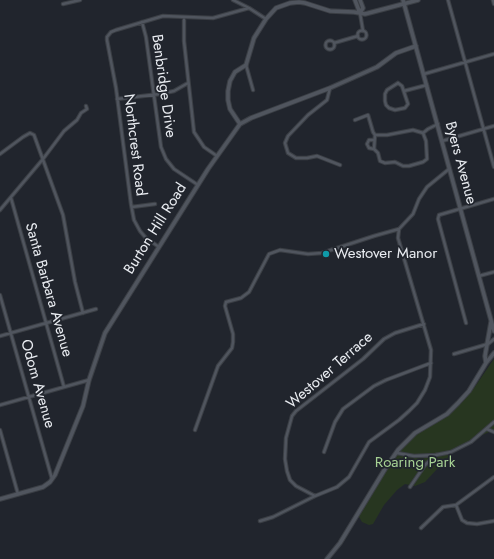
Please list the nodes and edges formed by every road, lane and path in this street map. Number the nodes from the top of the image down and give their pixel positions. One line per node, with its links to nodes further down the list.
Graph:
1 (80, 0): 9 (street)
2 (233, 0): 11 (street)
3 (355, 0): 12 (street)
4 (360, 0): 12 (street)
5 (418, 0): 8 (street)
6 (448, 0): 21 (street)
7 (493, 0): 10 (street)
8 (404, 2): 12 (street); 19 (street, Byers Avenue)
9 (63, 4)
10 (494, 4)
11 (249, 8): 13 (street); 14 (street)
12 (360, 13): 14 (street); 16 (street)
13 (184, 17): 15 (street); 24 (street)
14 (266, 19): 22 (street)
15 (142, 22): 29 (street, Benbridge Drive); 30 (street, Northcrest Road)
16 (363, 31): 17 (street); 17 (street)
17 (358, 36): 18 (street)
18 (334, 43)
19 (416, 46): 23 (street, Byers Avenue); 26 (street, Burton Hill Road)
20 (494, 54): 21 (street)
21 (465, 62): 23 (street); 36 (street)
22 (246, 65): 27 (street); 33 (street)
23 (424, 74): 25 (street, Byers Avenue)
24 (188, 83): 29 (street); 43 (street)
25 (427, 86): 28 (street); 34 (street, Byers Avenue)
26 (330, 88): 33 (street, Burton Hill Road); 45 (street)
27 (252, 90)
28 (404, 91): 28 (street)
29 (153, 95): 30 (street); 48 (street, Benbridge Drive)
30 (117, 99): 52 (street, Northcrest Road)
31 (86, 106): 44 (street)
32 (355, 120): 38 (street)
33 (240, 124): 43 (street, Burton Hill Road)
34 (438, 124): 37 (street); 40 (street, Byers Avenue)
35 (494, 126): 36 (street)
36 (484, 129): 40 (street); 46 (street)
37 (423, 133): 38 (street); 41 (street)
38 (375, 135): 39 (street)
39 (374, 140): 41 (street); 41 (street)
40 (442, 141): 47 (street, Byers Avenue)
41 (374, 149)
42 (0, 154): 44 (street)
43 (217, 156): 48 (street, Burton Hill Road)
44 (43, 159): 49 (street); 61 (street)
45 (340, 164)
46 (494, 168)
47 (450, 169): 53 (street, Byers Avenue); 55 (street)
48 (198, 186): 56 (street, Burton Hill Road)
49 (11, 198): 54 (street); 63 (street, Santa Barbara Avenue)
50 (494, 199): 53 (street)
51 (155, 204): 52 (street)
52 (132, 208): 56 (street, Northcrest Road)
53 (461, 208): 58 (street, Byers Avenue); 64 (street)
54 (0, 210)
55 (399, 229): 65 (street); 82 (street)
56 (159, 247): 75 (street, Burton Hill Road)
57 (494, 272): 58 (street)
58 (479, 276): 62 (street, Byers Avenue)
59 (0, 295): 67 (street, Odom Avenue)
60 (96, 309): 61 (street)
61 (83, 313): 63 (street)
62 (491, 321): 66 (street, Byers Avenue); 70 (street)
63 (47, 323): 67 (street); 76 (street, Santa Barbara Avenue)
64 (466, 323)
65 (424, 324): 73 (street); 91 (street, Westover Terrace)
66 (494, 332)
67 (11, 333): 68 (street); 77 (street, Odom Avenue)
68 (0, 336)
69 (494, 339): 70 (street)
70 (488, 344): 72 (street); 74 (street)
71 (494, 353): 74 (street)
72 (454, 354)
73 (431, 363): 84 (street); 91 (street)
74 (486, 363): 85 (street)
75 (89, 380): 76 (street); 88 (street, Burton Hill Road)
76 (64, 387): 77 (street)
77 (29, 397): 78 (street); 88 (street, Odom Avenue)
78 (0, 405)
79 (494, 422): 80 (street)
80 (487, 429): 83 (street); 86 (street)
81 (0, 430): 90 (street)
82 (194, 430)
83 (494, 432)
84 (324, 452)
85 (396, 453): 86 (street); 97 (street)
86 (436, 455): 89 (street)
87 (494, 477): 93 (street)
88 (52, 479): 90 (street)
89 (410, 487)
90 (18, 494): 92 (street)
91 (315, 496): 95 (street)
92 (0, 499)
93 (456, 505): 94 (street); 96 (street)
94 (494, 520)
95 (260, 521)
96 (422, 528)
97 (327, 559)

